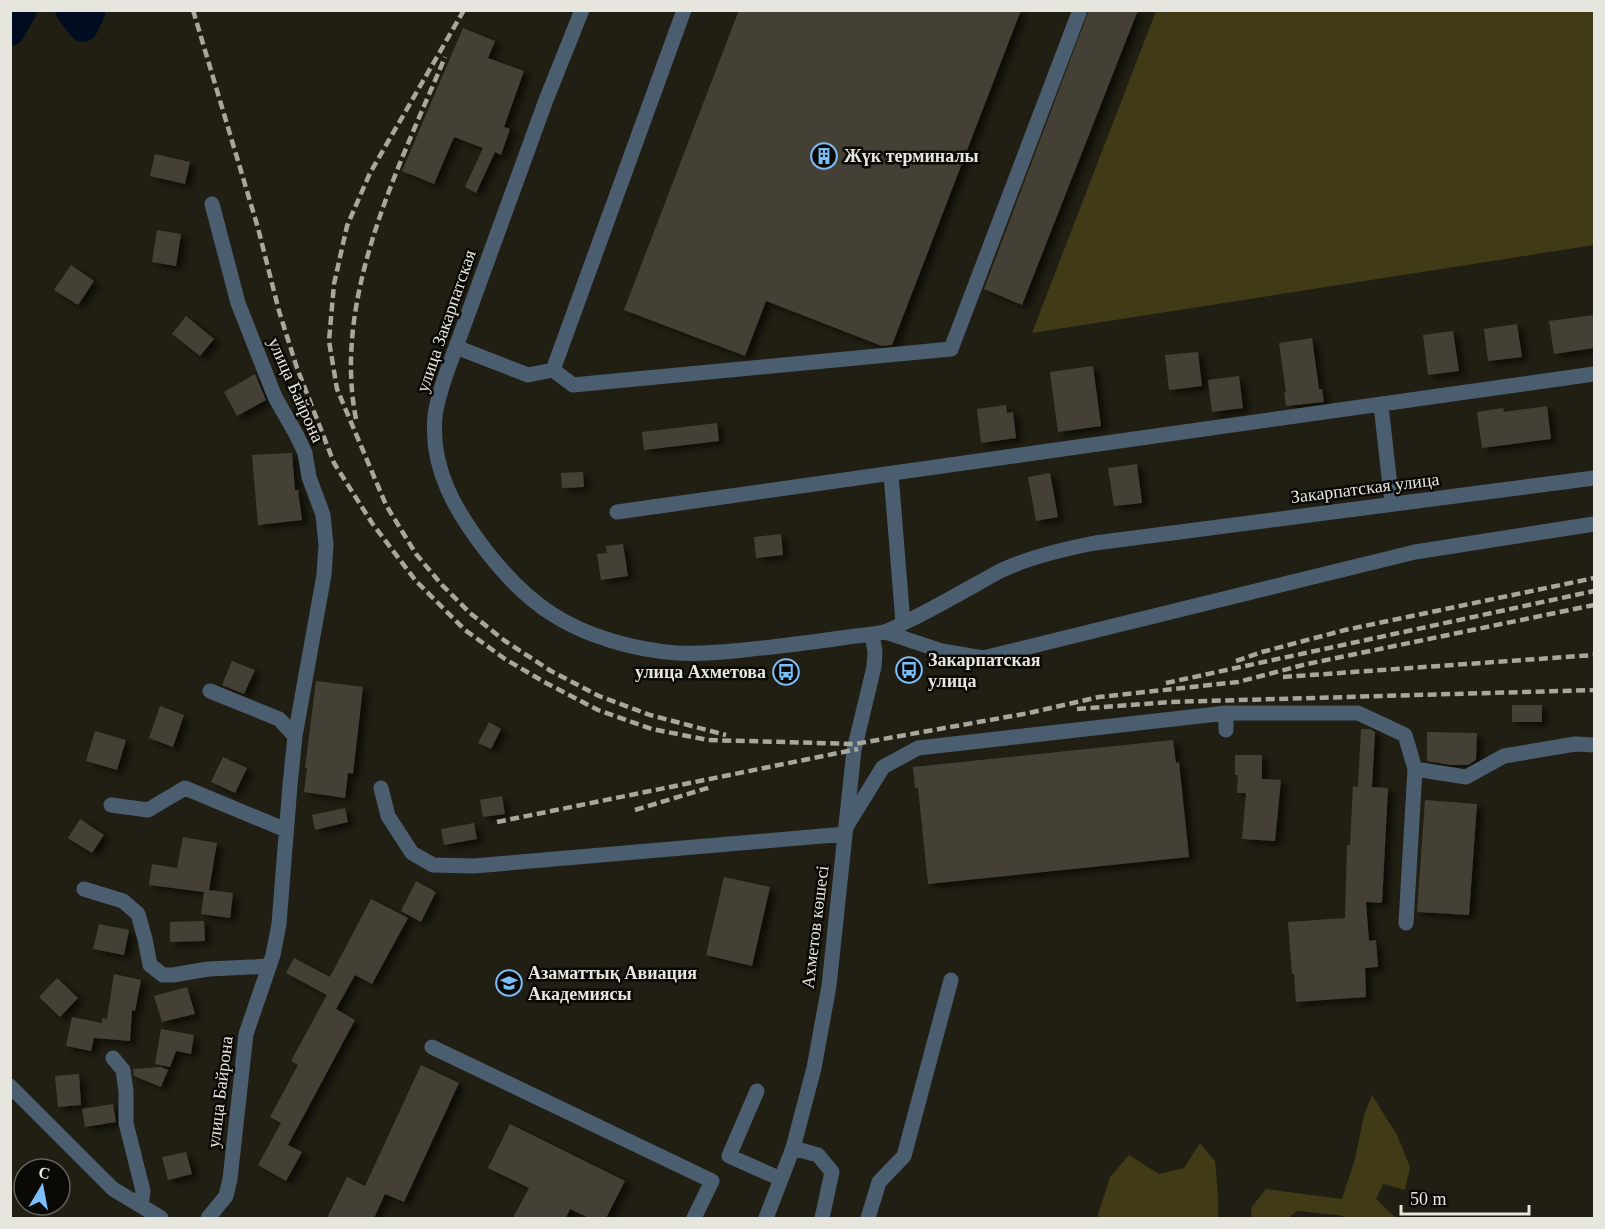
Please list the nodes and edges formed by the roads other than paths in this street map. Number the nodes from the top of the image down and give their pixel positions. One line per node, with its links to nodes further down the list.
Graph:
1 (582, 10): 5 (street, улица Закарпатская)
2 (684, 10): 6 (street)
3 (1080, 10): 6 (street)
4 (212, 204): 19 (street, улица Байрона)
5 (456, 347): 6 (street); 15 (street, улица Закарпатская)
6 (553, 370)
7 (1594, 374): 8 (street)
8 (1381, 405): 9 (street); 11 (street)
9 (891, 474): 12 (street); 14 (street)
10 (1594, 478): 11 (street, Закарпатская улица)
11 (1392, 504): 14 (street, Закарпатская улица)
12 (617, 512)
13 (1594, 524): 15 (street)
14 (903, 623): 15 (street, Закарпатская улица)
15 (878, 633): 25 (street, Ахметов көшесі)
16 (210, 691): 19 (street)
17 (1226, 713): 18 (street); 21 (street); 25 (street)
18 (1226, 730)
19 (295, 736): 24 (street, улица Байрона)
20 (1594, 746): 21 (street)
21 (1415, 770): 27 (street)
22 (381, 788): 25 (street)
23 (111, 805): 24 (street)
24 (286, 830): 28 (street, улица Байрона)
25 (845, 830): 34 (street, Ахметов көшесі)
26 (84, 889): 28 (street)
27 (1406, 923)
28 (269, 966): 38 (street, улица Байрона)
29 (951, 980): 42 (street)
30 (432, 1047): 39 (street)
31 (113, 1058): 36 (street)
32 (10, 1086): 36 (street)
33 (757, 1091): 35 (street)
34 (793, 1148): 35 (street, Ахметов көшесі); 41 (street)
35 (781, 1179): 40 (street, Ахметов көшесі)
36 (141, 1206): 37 (street)
37 (161, 1218)
38 (208, 1218)
39 (694, 1218)
40 (766, 1218)
41 (822, 1218)
42 (868, 1218)

